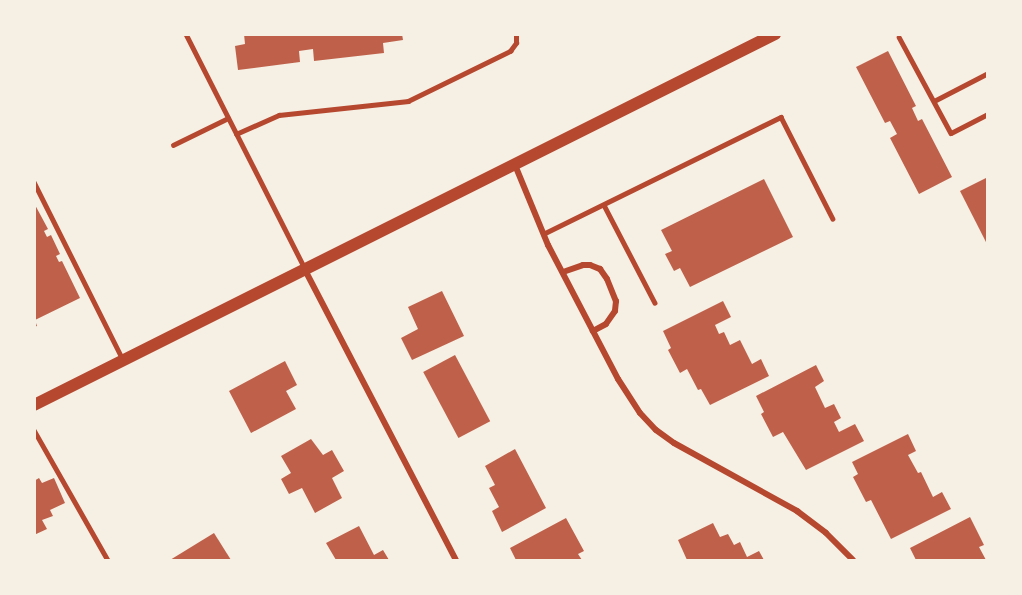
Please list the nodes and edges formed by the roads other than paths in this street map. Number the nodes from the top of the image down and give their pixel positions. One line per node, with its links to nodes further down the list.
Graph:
1 (186, 34): 8 (lane)
2 (516, 34): 9 (lane)
3 (776, 34): 11 (main road)
4 (900, 37): 6 (lane)
5 (987, 73): 6 (lane)
6 (934, 101): 7 (lane)
7 (987, 114)
8 (228, 118): 9 (lane); 10 (lane)
9 (236, 134): 16 (lane)
10 (173, 145)
11 (515, 165): 15 (street); 16 (main road)
12 (34, 182): 20 (lane)
13 (604, 205): 14 (lane); 15 (lane); 18 (lane)
14 (833, 219)
15 (543, 234): 17 (street)
16 (305, 270): 20 (main road); 24 (street)
17 (563, 272): 19 (street); 19 (street)
18 (655, 303)
19 (593, 331): 25 (street)
20 (123, 361): 21 (main road)
21 (34, 405)
22 (34, 430): 23 (lane)
23 (108, 561)
24 (456, 561)
25 (853, 561)

